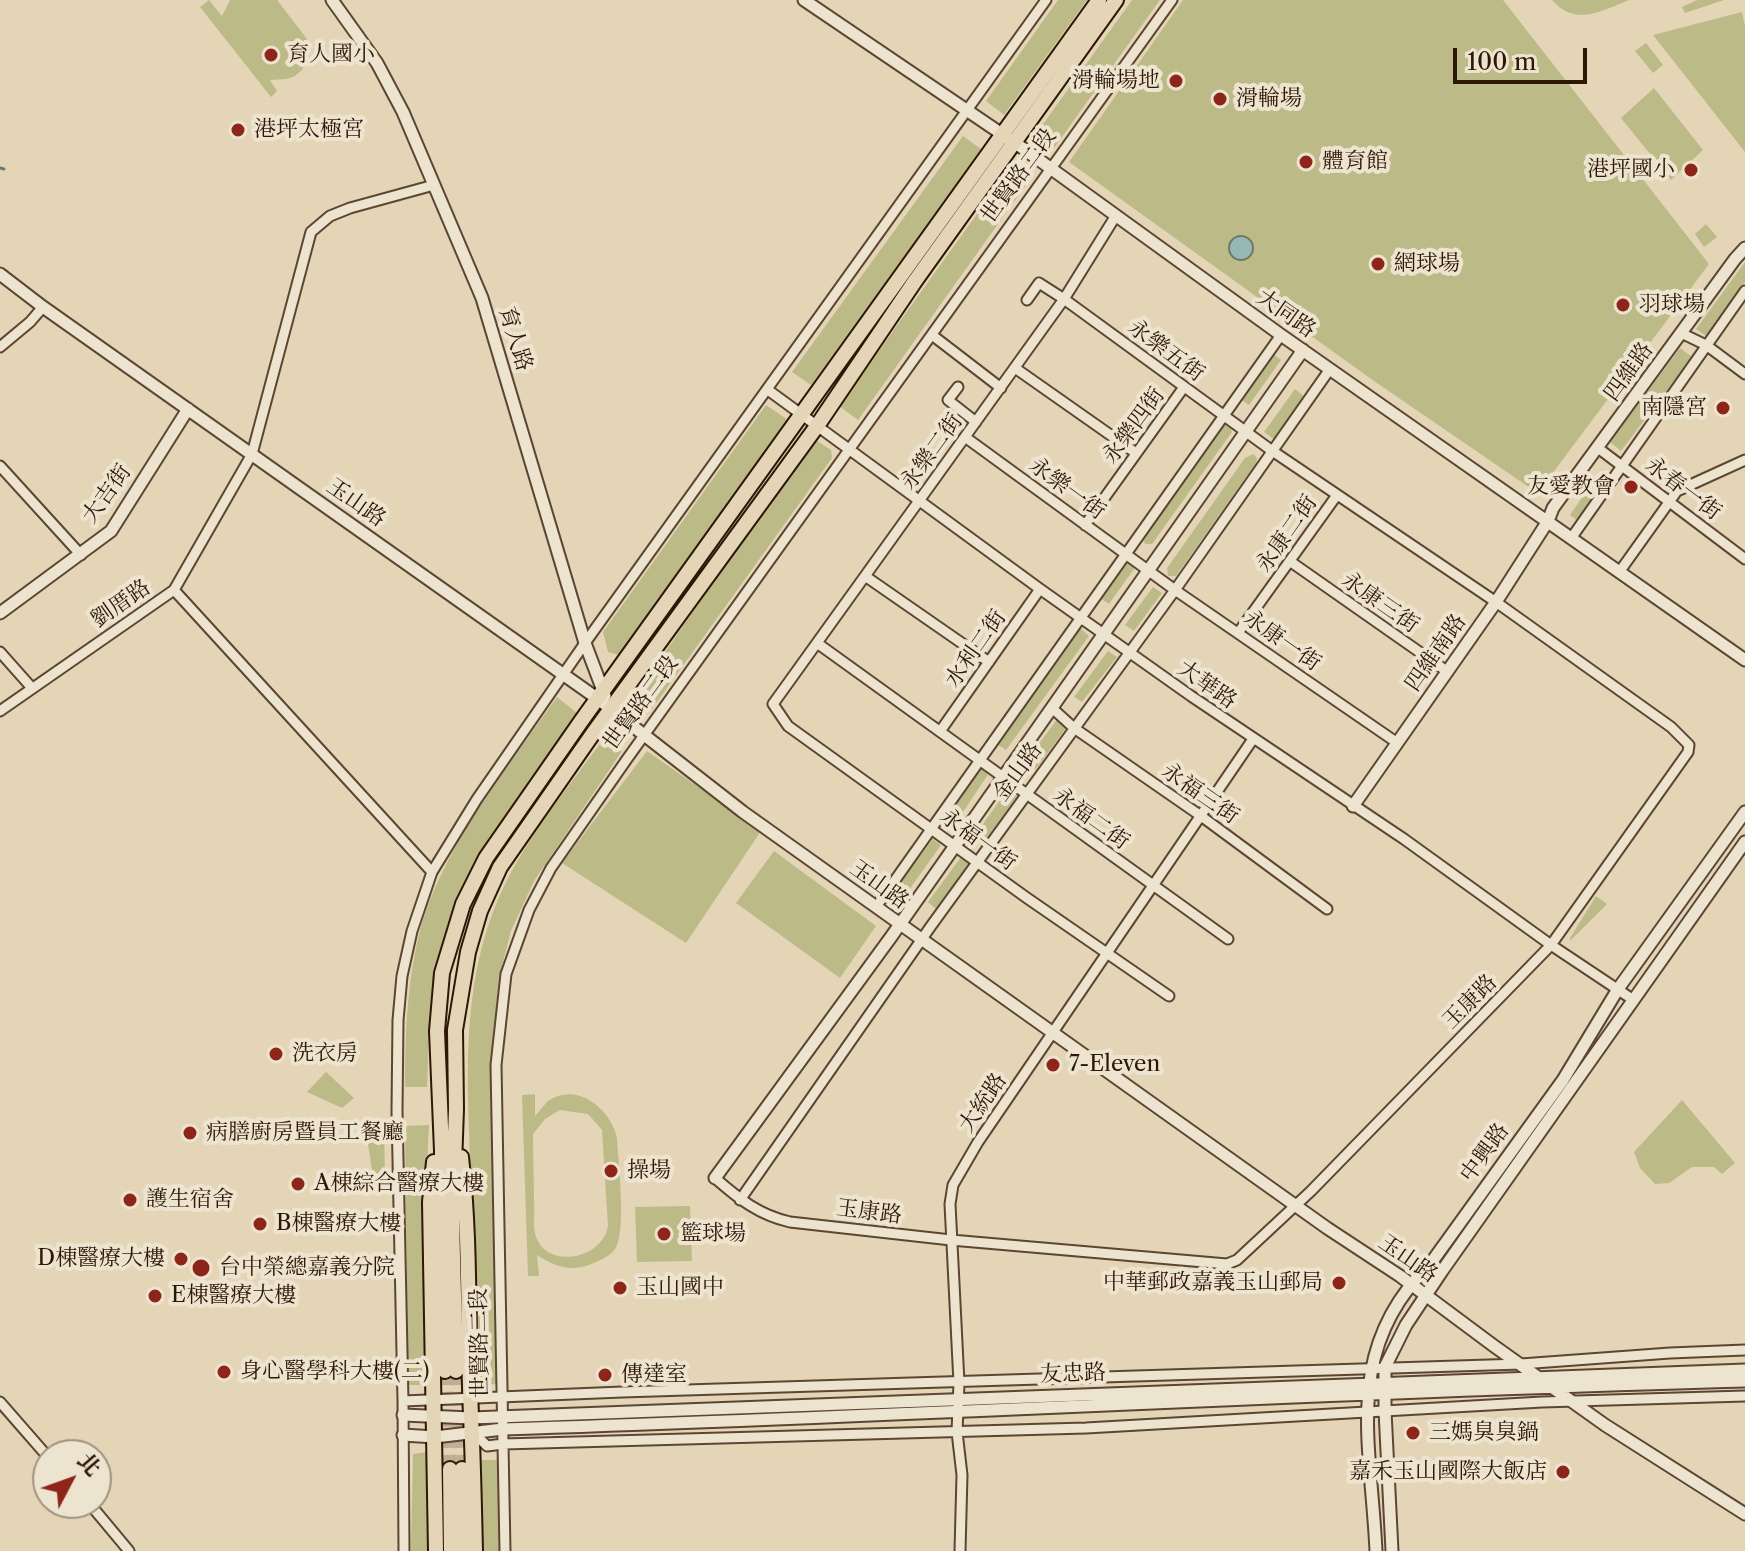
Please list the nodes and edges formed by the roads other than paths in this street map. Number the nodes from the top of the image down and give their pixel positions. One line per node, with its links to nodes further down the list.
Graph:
1 (332, 0): 10 (street, 育人路)
2 (804, 0): 7 (street, 大同路)
3 (1046, 0): 7 (street)
4 (1099, 0): 8 (main road, 世賢路二段)
5 (1116, 0): 8 (main road, 世賢路二段)
6 (1172, 0): 9 (street, 世賢路二段)
7 (967, 110): 8 (street, 大同路); 30 (street)
8 (1009, 139): 9 (street, 大同路); 32 (main road, 世賢路二段); 35 (main road, 世賢路二段)
9 (1051, 169): 11 (street, 大同路); 19 (street, 世賢路二段)
10 (434, 185): 42 (street, 劉厝路); 67 (street, 育人路)
11 (1115, 217): 15 (street, 永樂二街); 20 (street, 大同路)
12 (1745, 248): 18 (street, 四維路)
13 (0, 274): 17 (street, 玉山路)
14 (1745, 291): 21 (street)
15 (1064, 299): 16 (street); 24 (street, 永樂二街); 28 (street, 永樂五街)
16 (1027, 300)
17 (43, 307): 22 (street); 31 (street, 玉山路)
18 (1681, 333): 21 (street); 38 (street, 四維路)
19 (932, 335): 29 (street); 39 (street, 世賢路二段)
20 (1281, 335): 23 (street, 大同路); 33 (street, 金山路)
21 (1706, 345): 26 (street); 45 (street)
22 (0, 347)
23 (1303, 350): 25 (street, 大同路); 36 (street, 金山路)
24 (1015, 368): 29 (street, 永樂二街); 41 (street)
25 (1330, 369): 40 (street, 金山路); 49 (street, 大同路)
26 (1745, 374)
27 (958, 387): 34 (street)
28 (1184, 387): 33 (street, 永樂五街); 41 (street, 永樂四街)
29 (1001, 388): 34 (street, 永樂二街)
30 (768, 390): 32 (street, 大華路); 67 (street)
31 (188, 409): 42 (street, 玉山路); 52 (street, 大吉街)
32 (801, 415): 35 (street, 大華路); 76 (main road, 世賢路二段)
33 (1225, 417): 36 (street, 永樂五街); 53 (street, 金山路)
34 (976, 422): 37 (street, 永樂二街)
35 (817, 426): 39 (street, 大華路); 80 (main road, 世賢路二段)
36 (1246, 432): 40 (street, 玉康路); 56 (street, 金山路)
37 (965, 437): 47 (street, 永樂二街); 50 (street, 永樂一街)
38 (1598, 448): 45 (street, 永春一街); 49 (street, 四維路)
39 (849, 450): 47 (street, 大華路); 83 (street, 世賢路二段)
40 (1271, 450): 46 (street, 玉康路); 61 (street, 金山路)
41 (1136, 453): 50 (street, 永樂四街)
42 (252, 454): 60 (street, 劉厝路); 74 (street, 玉山路)
43 (1745, 460): 48 (street)
44 (0, 466): 52 (street)
45 (1623, 466): 48 (street, 永春一街); 51 (street)
46 (1337, 495): 55 (street, 永康二街); 62 (street, 玉康路)
47 (918, 501): 58 (street, 永樂二街); 59 (street, 大華路)
48 (1670, 501): 54 (street, 永春一街); 57 (street)
49 (1548, 521): 51 (street, 大同路); 62 (street, 四維南路)
50 (1085, 525): 53 (street, 永樂一街)
51 (1572, 537): 57 (street, 大同路)
52 (81, 555): 63 (street, 大吉街)
53 (1127, 555): 56 (street, 永樂一街); 64 (street, 金山路)
54 (1745, 559)
55 (1291, 562): 66 (street, 永康二街); 73 (street, 永康三街)
56 (1147, 570): 61 (street, 永康一街); 65 (street, 金山路)
57 (1620, 571): 71 (street, 大同路)
58 (865, 576): 68 (street, 永樂二街); 72 (street)
59 (1040, 589): 64 (street, 大華路); 72 (street, 水利二街)
60 (174, 590): 75 (street, 劉厝路); 96 (street)
61 (1175, 590): 66 (street, 永康一街); 70 (street, 金山路)
62 (1496, 602): 73 (street, 四維南路); 103 (street, 玉康路)
63 (0, 613)
64 (1082, 619): 65 (street, 大華路); 86 (street, 金山路)
65 (1103, 633): 70 (street, 大華路); 78 (street, 金山路)
66 (1238, 633): 85 (street, 永康一街)
67 (585, 643): 74 (street); 76 (street, 育人路)
68 (817, 643): 77 (street, 永樂二街); 82 (street, 永福二街)
69 (0, 652): 75 (street)
70 (1129, 652): 81 (street, 金山路); 84 (street, 大華路)
71 (1745, 660)
72 (989, 662): 82 (street, 水利二街)
73 (1448, 672): 85 (street, 四維南路)
74 (563, 675): 76 (street, 玉山路); 96 (street)
75 (32, 688): 79 (street, 劉厝路)
76 (600, 695): 80 (street, 育人路); 110 (main road, 世賢路二段)
77 (773, 704): 92 (street, 永福一街)
78 (1052, 708): 81 (street, 永福三街); 87 (street, 金山路)
79 (0, 711)
80 (610, 711): 83 (street, 玉山路); 109 (main road, 世賢路二段)
81 (1074, 728): 88 (street, 金山路); 91 (street, 永福三街)
82 (941, 730): 86 (street, 永福二街)
83 (644, 736): 98 (street, 玉山路); 129 (street, 世賢路二段)
84 (1253, 739): 89 (street, 大華路); 91 (street, 大統路)
85 (1396, 742): 89 (street, 四維南路)
86 (982, 761): 87 (street, 永福二街); 92 (street, 金山路)
87 (1003, 777): 88 (street, 永福二街); 94 (street, 金山路)
88 (1027, 795): 95 (street, 金山路); 97 (street, 永福二街)
89 (1353, 806): 103 (street, 大華路)
90 (1745, 812): 105 (street, 中興路)
91 (1201, 816): 97 (street, 大統路); 99 (street, 永福三街)
92 (932, 829): 94 (street, 永福一街); 98 (street, 金山路)
93 (1745, 842): 107 (street, 中興路)
94 (954, 845): 95 (street, 永福一街); 100 (street, 金山路)
95 (977, 862): 102 (street, 金山路); 104 (street, 永福一街)
96 (432, 872): 133 (street)
97 (1154, 887): 101 (street, 永福二街); 104 (street, 大統路)
98 (876, 907): 100 (street, 玉山路)
99 (1327, 909)
100 (899, 924): 102 (street, 玉山路); 111 (street, 金山路)
101 (1228, 939)
102 (921, 940): 108 (street, 玉山路); 112 (street, 金山路)
103 (1551, 945): 105 (street, 大華路); 113 (street, 玉康路)
104 (1106, 953): 106 (street, 永福一街); 108 (street, 大統路)
105 (1618, 989): 107 (street, 大華路); 115 (street, 中興路)
106 (1169, 996)
107 (1632, 999): 116 (street, 中興路)
108 (1052, 1032): 113 (street, 玉山路); 114 (street, 大統路)
109 (456, 1109): 110 (main road, 世賢路二段); 130 (main road, 世賢路二段)
110 (439, 1110): 132 (main road, 世賢路二段)
111 (715, 1178): 112 (street, 玉康路)
112 (740, 1200): 114 (street, 玉康路)
113 (1296, 1206): 114 (street, 玉康路); 115 (street, 玉山路)
114 (951, 1240): 124 (street, 大統路)
115 (1410, 1283): 116 (street, 玉山路); 119 (street, 中興路)
116 (1426, 1295): 118 (street, 玉山路); 120 (street, 中興路)
117 (1745, 1350): 118 (street, 友忠路)
118 (1521, 1364): 120 (street, 友忠路); 122 (street, 玉山路)
119 (1371, 1367): 120 (street, 友忠路); 124 (street, 友忠路); 126 (street, 中興路)
120 (1385, 1367): 127 (street)
121 (1745, 1370): 122 (street, 友忠路)
122 (1539, 1378): 125 (street, 玉山路); 127 (street, 友忠路)
123 (1745, 1381): 125 (street, 友忠路)
124 (959, 1383): 129 (street, 友忠路); 131 (street, 大統路)
125 (1551, 1386): 127 (street, 友忠路); 134 (street, 玉山路)
126 (1368, 1388): 127 (street, 友忠路); 131 (street, 友忠路); 137 (street, 友忠路); 138 (street, 中興路)
127 (1385, 1388): 136 (street)
128 (1745, 1396): 134 (street, 友忠路)
129 (503, 1397): 130 (street, 友忠路); 140 (street, 世賢路二段)
130 (471, 1398): 132 (street, 友忠路); 142 (main road, 世賢路二段)
131 (958, 1399): 137 (street, 大統路); 140 (street, 友忠路)
132 (434, 1400): 133 (street, 友忠路); 141 (main road, 世賢路二段)
133 (403, 1401): 139 (street)
134 (1571, 1401): 136 (street, 友忠路); 149 (street, 玉山路)
135 (0, 1402): 147 (street)
136 (1385, 1411): 138 (street, 友忠路); 160 (street)
137 (958, 1413): 143 (street, 友忠路); 144 (street, 大統路)
138 (1366, 1414): 144 (street, 友忠路); 159 (street, 中興路)
139 (403, 1415): 141 (street, 友忠路); 145 (street)
140 (503, 1416): 142 (street, 友忠路); 143 (street, 世賢路二段)
141 (433, 1417): 142 (street, 友忠路); 146 (main road, 世賢路二段)
142 (472, 1425): 143 (street, 友忠路); 146 (street, 友忠路); 148 (street, 友忠路); 156 (main road, 世賢路二段)
143 (503, 1429): 148 (street, 世賢路二段)
144 (957, 1432): 148 (street, 友忠路); 158 (street, 大統路)
145 (403, 1435): 146 (street, 友忠路); 152 (street)
146 (435, 1437): 153 (main road, 世賢路二段)
147 (32, 1439)
148 (503, 1444): 157 (street, 世賢路二段)
149 (1745, 1514)
150 (102, 1519): 151 (street)
151 (129, 1551)
152 (404, 1551)
153 (436, 1551)
154 (451, 1551): 155 (main road)
155 (463, 1551)
156 (475, 1551)
157 (505, 1551)
158 (960, 1551)
159 (1376, 1551)
160 (1392, 1551)

